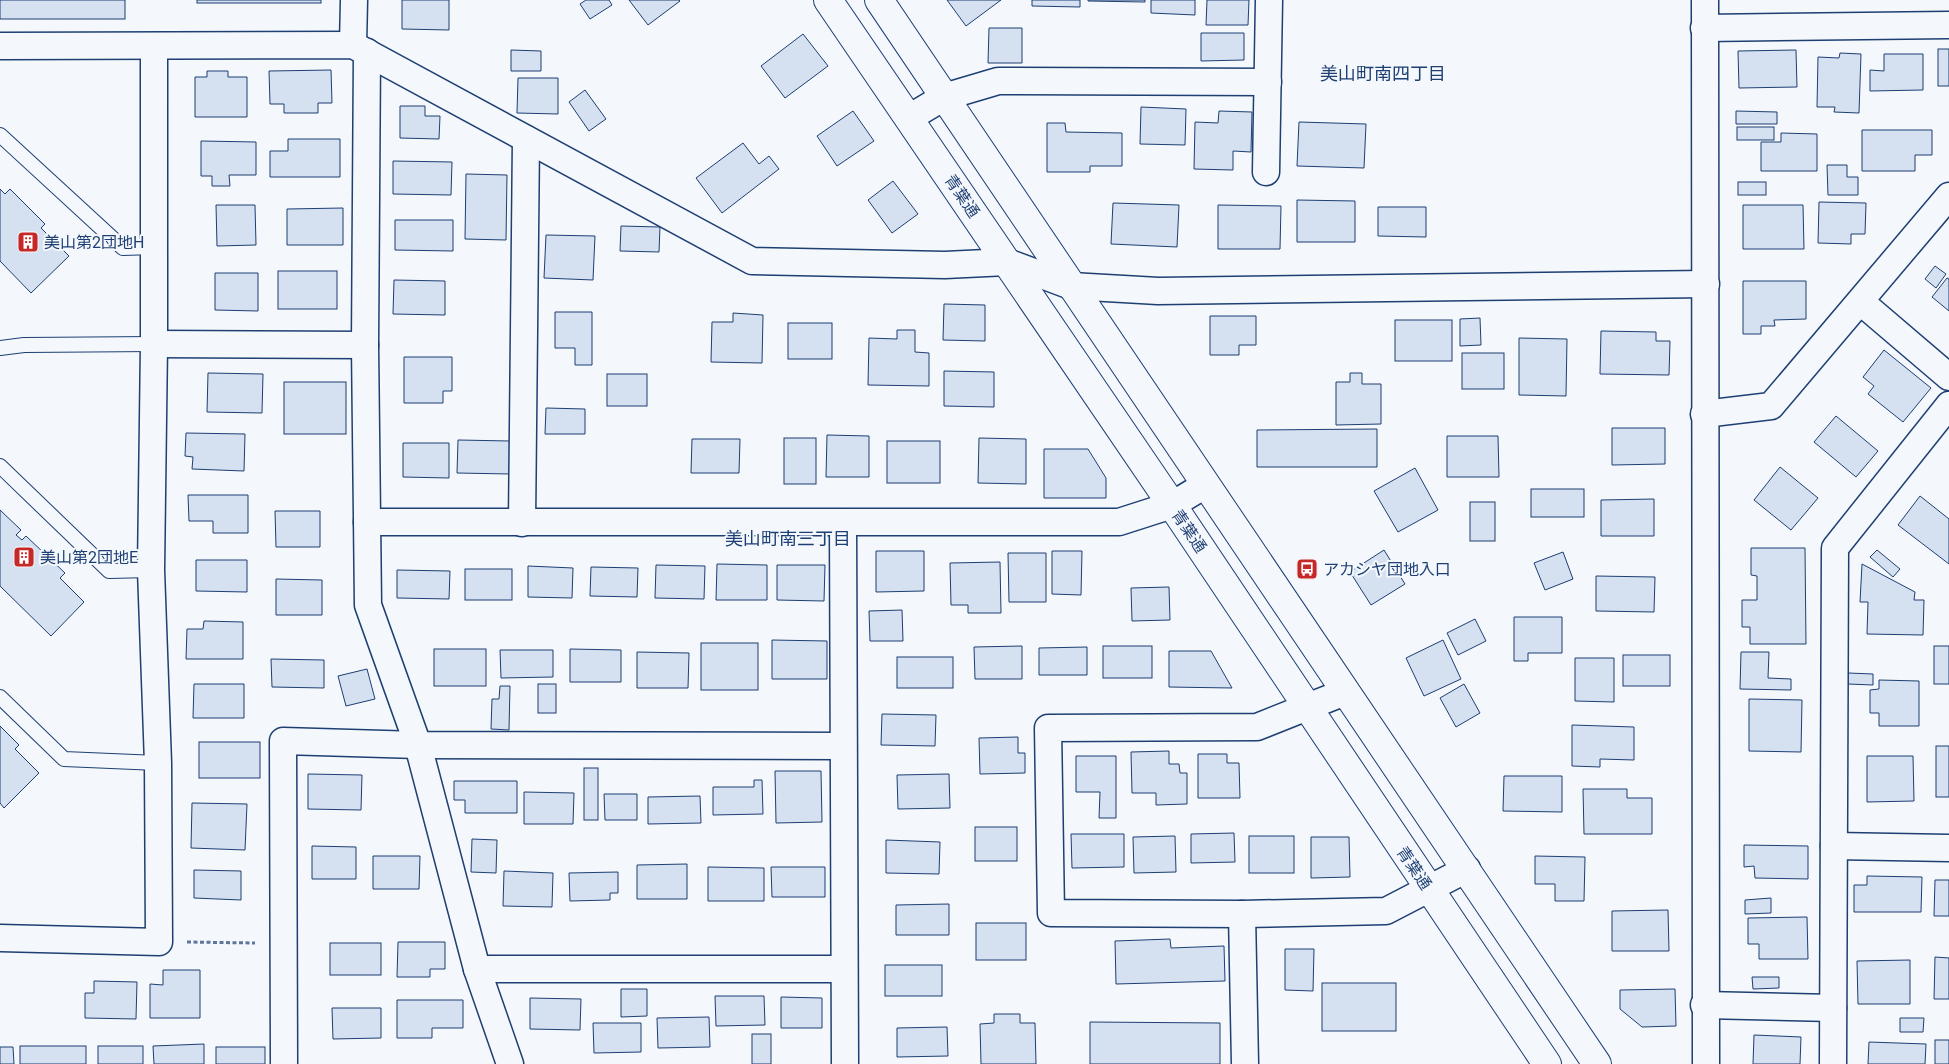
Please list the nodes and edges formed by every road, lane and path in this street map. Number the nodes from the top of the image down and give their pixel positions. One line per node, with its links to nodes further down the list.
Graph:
1 (354, 0): 10 (street)
2 (828, 0): 13 (street, 青葉通)
3 (879, 0): 12 (street)
4 (1269, 0): 11 (street)
5 (1705, 0): 7 (street)
6 (1949, 26): 7 (street)
7 (1704, 28): 20 (street)
8 (0, 46): 9 (street)
9 (154, 46): 10 (street); 18 (street)
10 (360, 48): 15 (street); 24 (street)
11 (1268, 82): 12 (street); 16 (street)
12 (944, 97): 13 (street); 21 (street)
13 (909, 118): 19 (street, 青葉通)
14 (0, 135): 18 (lane)
15 (526, 139): 19 (street); 33 (street)
16 (1266, 172)
17 (1949, 196): 22 (street)
18 (154, 247): 23 (street)
19 (1007, 262): 21 (street); 31 (street, 青葉通)
20 (1706, 284): 21 (street); 28 (street)
21 (1071, 286): 30 (street)
22 (1860, 302): 26 (street); 28 (street)
23 (154, 344): 24 (street); 25 (lane); 35 (street)
24 (366, 345): 32 (street)
25 (0, 348)
26 (1949, 376)
27 (1949, 405): 42 (street)
28 (1704, 414): 52 (street)
29 (0, 466): 35 (lane)
30 (1205, 485): 31 (street); 36 (street)
31 (1172, 505): 34 (street); 38 (street, 青葉通)
32 (367, 522): 33 (street); 39 (street)
33 (522, 523): 34 (street)
34 (843, 523): 40 (street)
35 (151, 570): 41 (street)
36 (1345, 692): 38 (street); 44 (street)
37 (0, 697): 41 (lane)
38 (1306, 707): 45 (street, 青葉通); 46 (street)
39 (418, 745): 40 (street); 49 (street); 50 (street)
40 (843, 746): 51 (street)
41 (158, 763): 48 (street)
42 (1834, 846): 43 (street); 53 (street)
43 (1949, 848)
44 (1466, 869): 45 (street); 59 (street)
45 (1429, 889): 46 (street); 58 (street, 青葉通)
46 (1242, 914): 57 (street)
47 (0, 938): 48 (street)
48 (159, 942): 49 (path)
49 (284, 943): 54 (street)
50 (477, 969): 51 (street); 55 (street)
51 (844, 969): 56 (street)
52 (1704, 1005): 53 (street); 60 (street)
53 (1834, 1008): 61 (street)
54 (284, 1064)
55 (510, 1064)
56 (845, 1064)
57 (1245, 1064)
58 (1547, 1064)
59 (1597, 1064)
60 (1706, 1064)
61 (1833, 1064)

